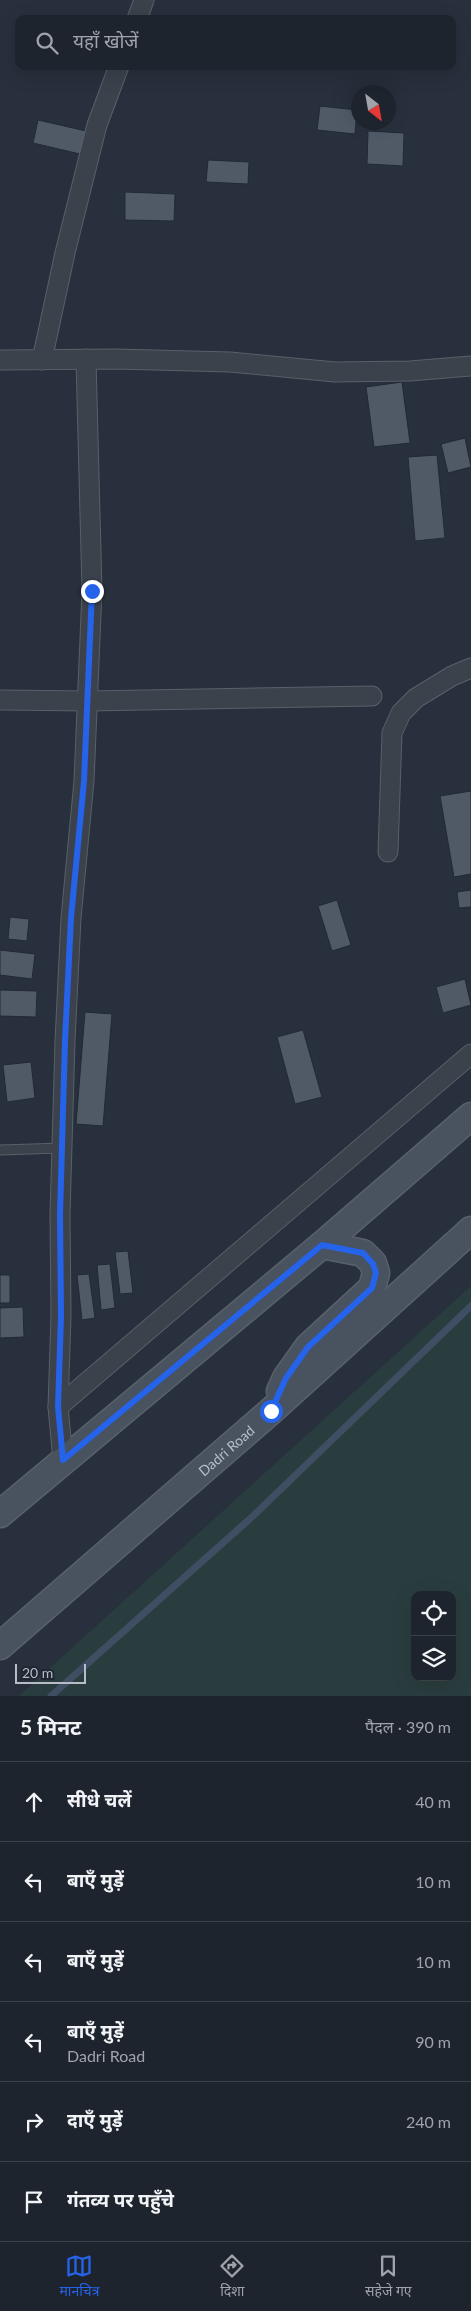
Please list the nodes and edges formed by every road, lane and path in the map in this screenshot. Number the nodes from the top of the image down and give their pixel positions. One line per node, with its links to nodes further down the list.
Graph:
1 (144, 0): 2 (street)
2 (138, 15)
3 (118, 70): 6 (street)
4 (86, 359): 6 (street); 7 (street); 11 (street)
5 (0, 360): 6 (street)
6 (42, 360)
7 (471, 366)
8 (471, 668): 12 (street)
9 (372, 696): 11 (street)
10 (0, 700): 11 (street)
11 (88, 701): 15 (street)
12 (388, 852)
13 (471, 1054): 19 (street)
14 (471, 1116): 18 (main road)
15 (62, 1148): 16 (lane); 19 (street)
16 (0, 1150)
17 (471, 1230): 20 (main road, Dadri Road)
18 (322, 1245): 20 (main road); 21 (main road)
19 (58, 1407): 21 (street)
20 (271, 1411): 23 (main road, Dadri Road)
21 (63, 1460): 22 (main road)
22 (0, 1514)
23 (0, 1646)

